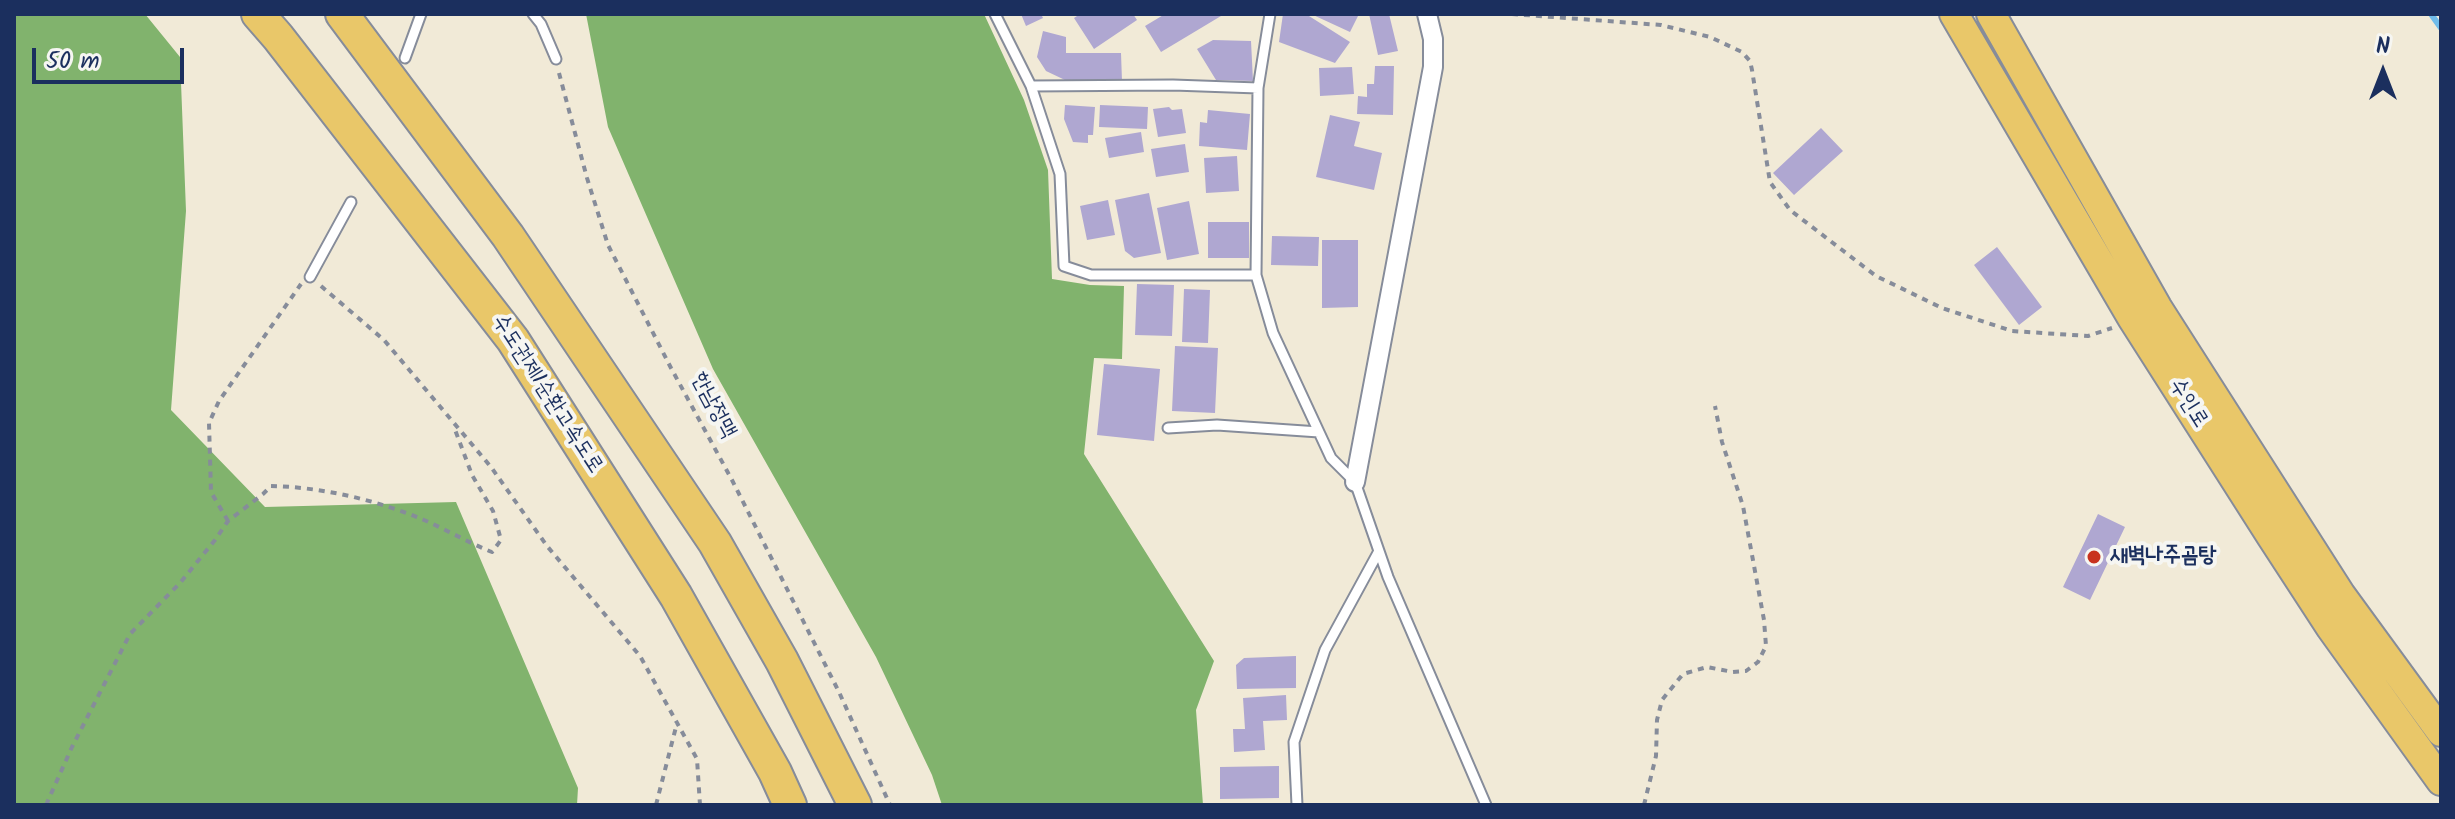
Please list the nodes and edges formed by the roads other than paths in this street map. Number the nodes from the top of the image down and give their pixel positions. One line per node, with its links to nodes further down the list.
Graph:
1 (258, 14): 23 (highway, 수도권제1순환고속도로)
2 (342, 14): 24 (highway)
3 (421, 14): 10 (lane)
4 (533, 14): 11 (lane)
5 (995, 14): 12 (lane)
6 (1270, 14): 13 (lane)
7 (1427, 14): 19 (street)
8 (1954, 14): 22 (main road, 수인로)
9 (1991, 14): 21 (main road, 수인로)
10 (405, 58)
11 (556, 59)
12 (1031, 86): 13 (lane); 15 (lane)
13 (1258, 88): 15 (lane)
14 (351, 202): 16 (lane)
15 (1256, 275): 18 (lane)
16 (310, 277)
17 (1168, 428): 18 (lane)
18 (1319, 432): 19 (lane)
19 (1355, 482): 20 (lane)
20 (1379, 551): 25 (lane); 26 (lane)
21 (2441, 732)
22 (2441, 781)
23 (790, 805)
24 (855, 805)
25 (1297, 805)
26 (1486, 805)

